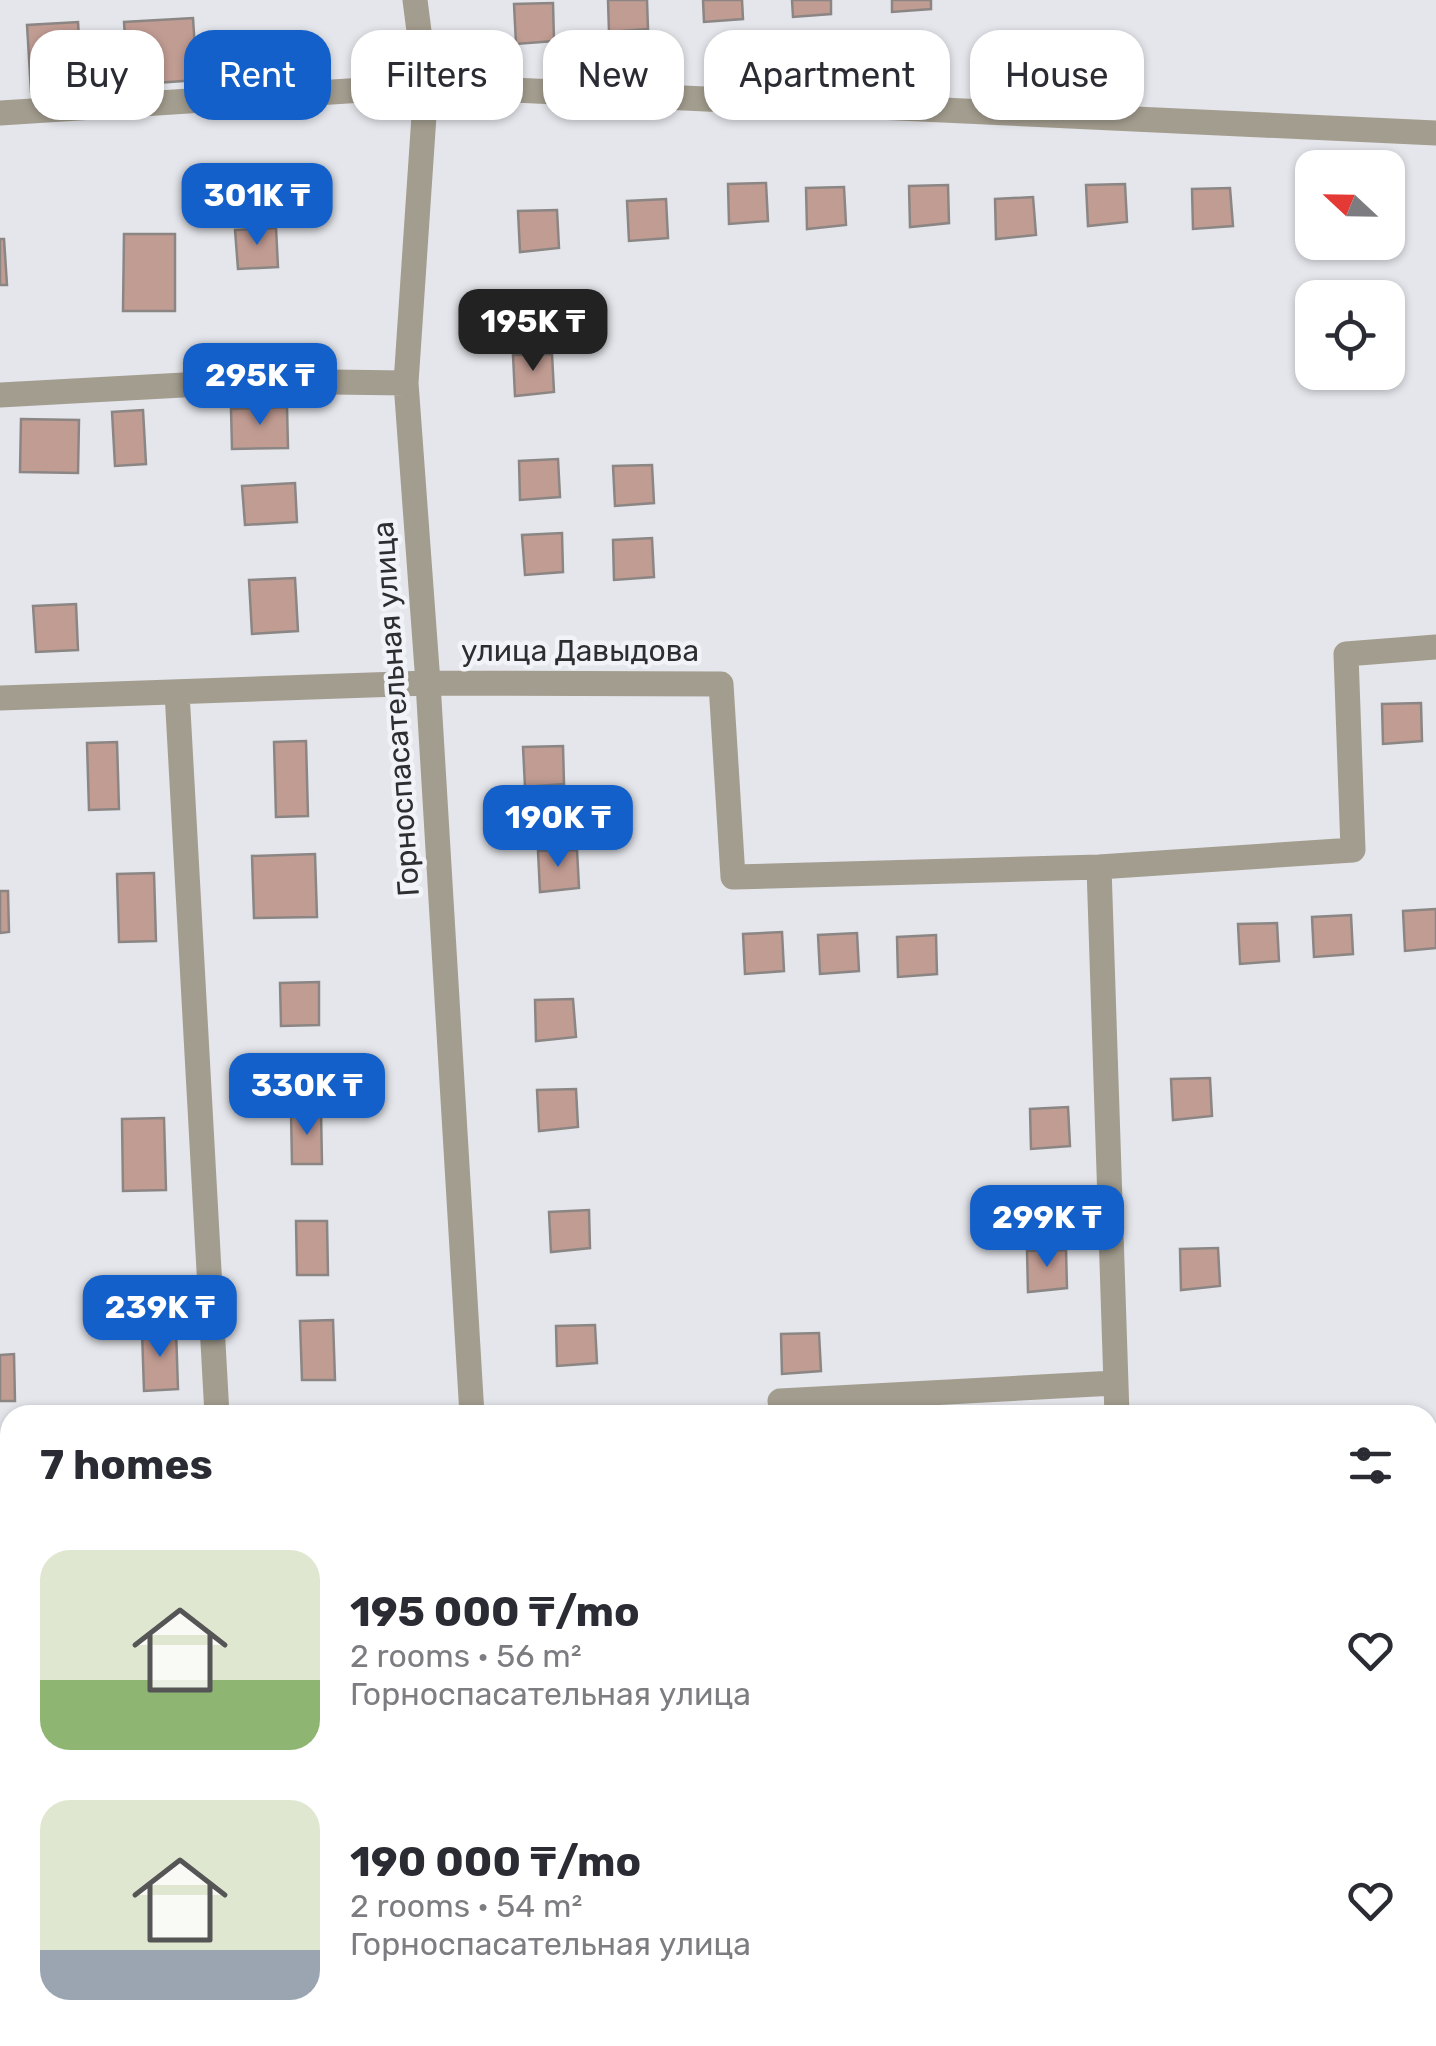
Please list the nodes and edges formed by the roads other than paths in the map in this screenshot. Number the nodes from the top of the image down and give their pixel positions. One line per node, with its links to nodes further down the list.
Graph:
1 (415, 0): 2 (street, Горноспасательная улица)
2 (419, 30)
3 (351, 91): 5 (street)
4 (523, 91): 7 (street)
5 (0, 113)
6 (424, 120): 8 (street, Горноспасательная улица)
7 (1436, 133)
8 (406, 383): 9 (street); 11 (street, Горноспасательная улица)
9 (0, 395)
10 (1436, 648): 14 (street, улица Давыдова)
11 (428, 683): 12 (street, улица Давыдова); 14 (street, улица Давыдова); 18 (street, Горноспасательная улица)
12 (178, 692): 13 (street, улица Давыдова); 17 (street)
13 (0, 698)
14 (1099, 867): 15 (street)
15 (1115, 1383): 16 (street); 19 (street)
16 (780, 1400)
17 (216, 1405)
18 (471, 1405)
19 (1116, 1405)

